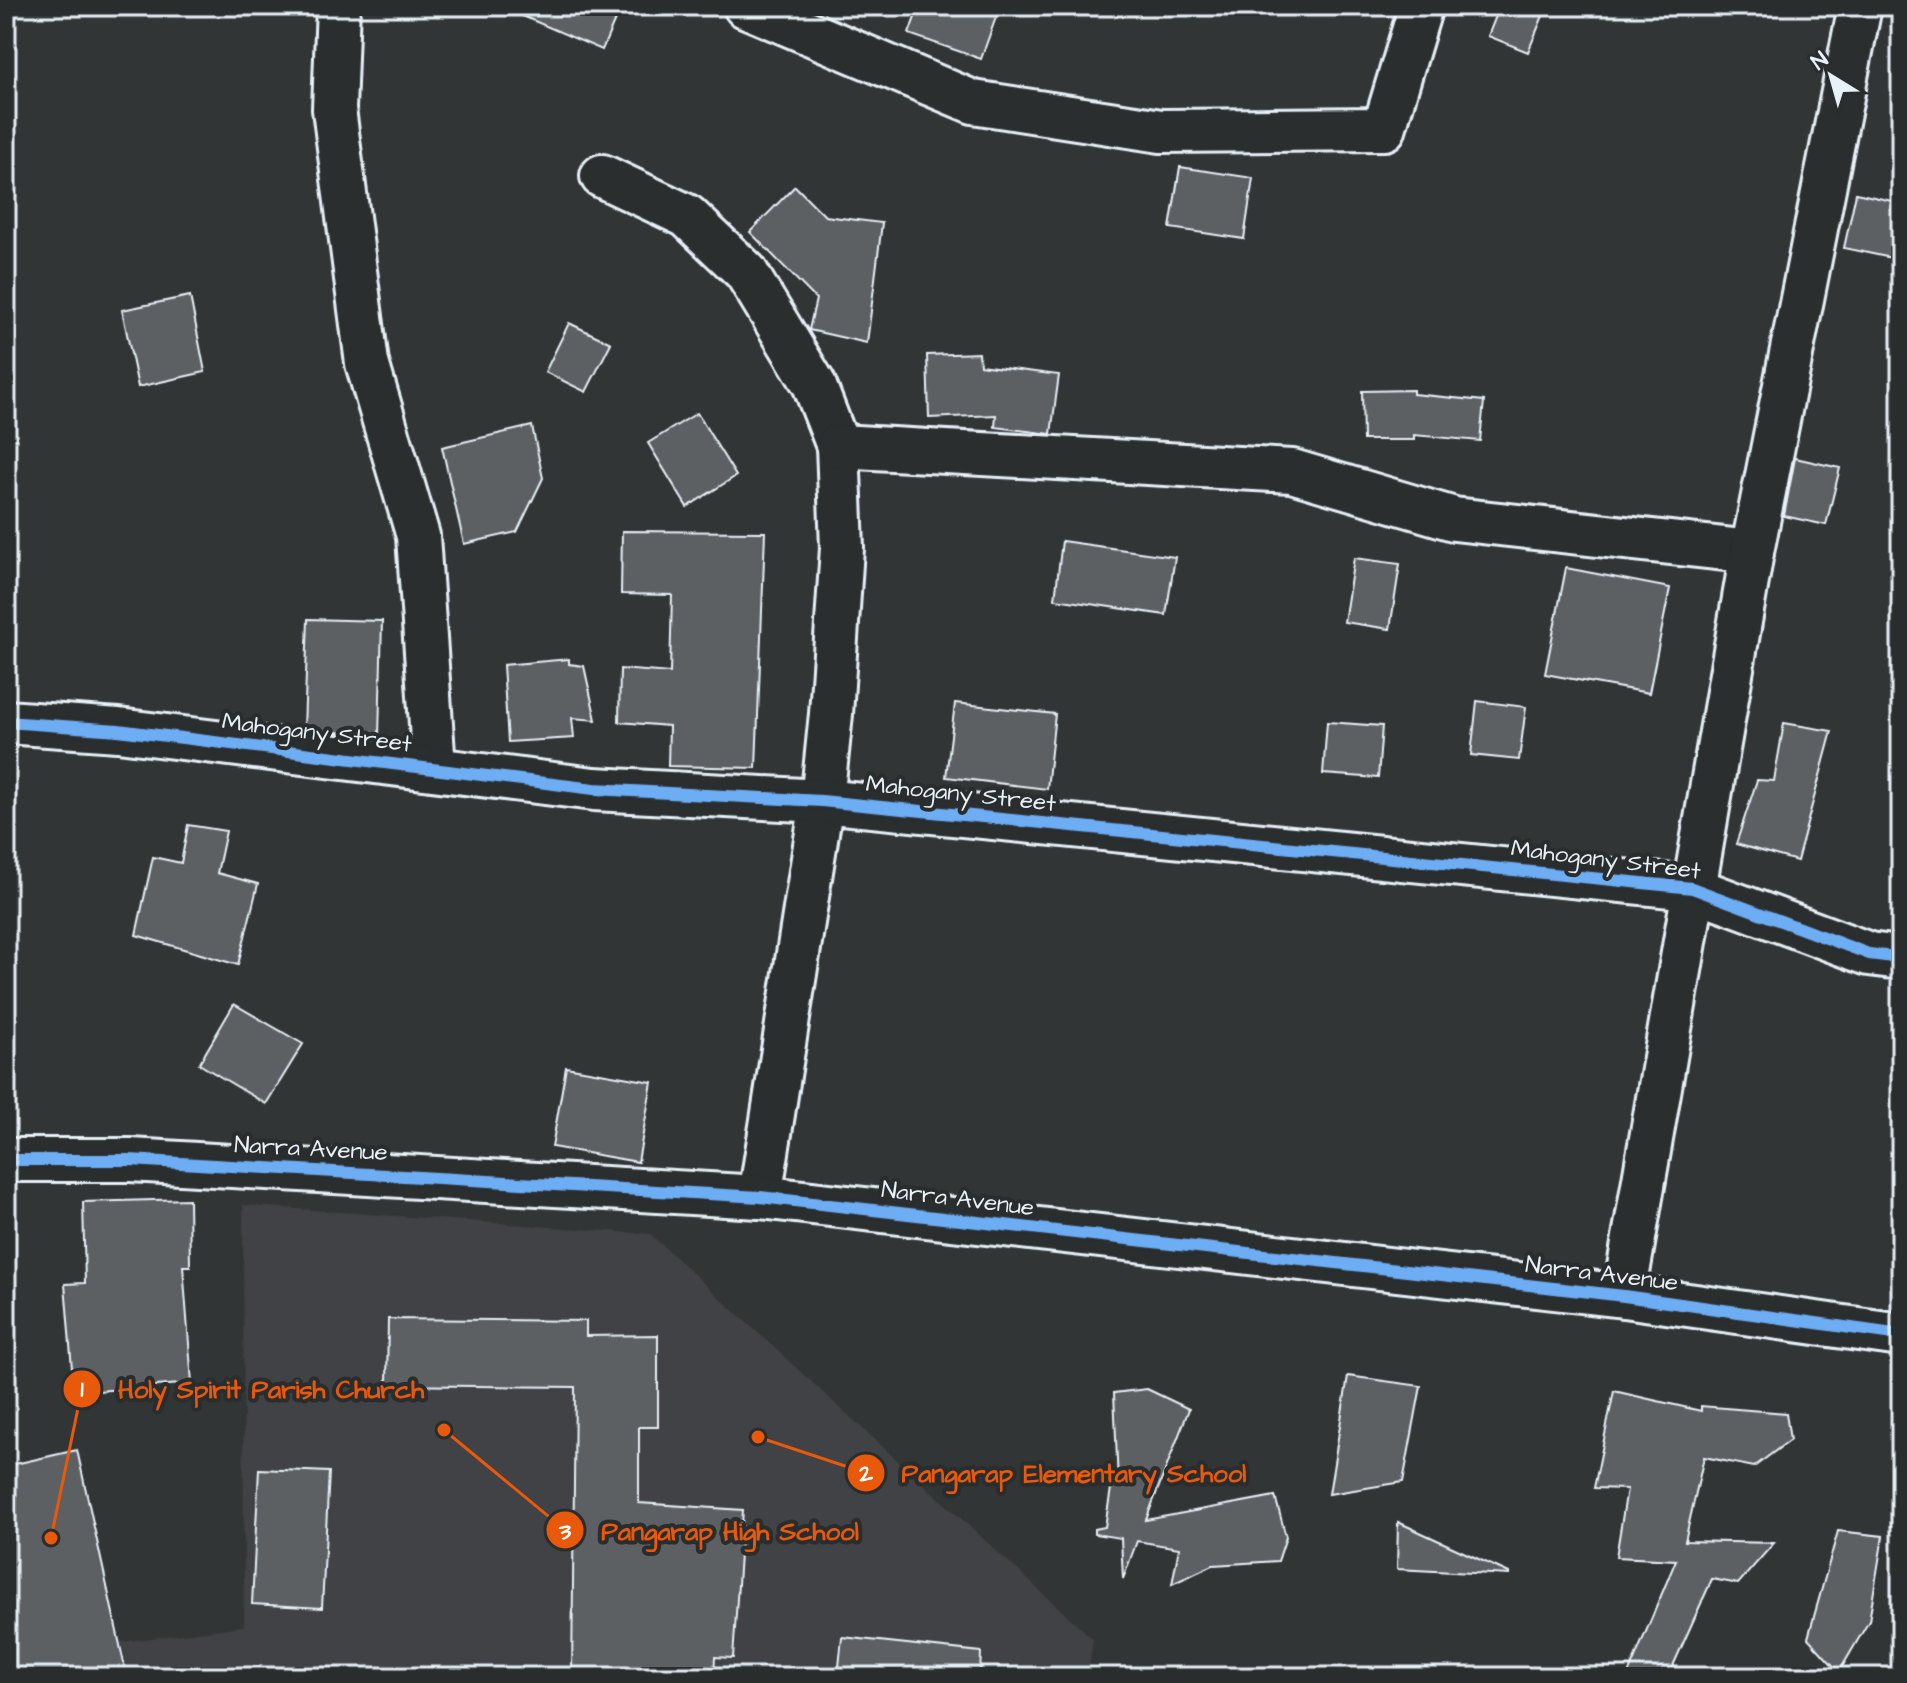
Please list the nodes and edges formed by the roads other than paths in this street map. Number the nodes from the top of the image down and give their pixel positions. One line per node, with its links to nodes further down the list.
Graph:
1 (338, 6): 9 (street)
2 (745, 6): 3 (street)
3 (1421, 6)
4 (1860, 6): 7 (street)
5 (602, 176): 6 (street)
6 (838, 446): 7 (street); 10 (street)
7 (1752, 552): 11 (street)
8 (7, 717): 9 (street, Mahogany Street)
9 (434, 768): 10 (street, Mahogany Street)
10 (822, 801): 11 (street, Mahogany Street); 14 (street)
11 (1692, 888): 12 (street, Mahogany Street); 15 (street)
12 (1901, 958)
13 (6, 1160): 14 (street, Narra Avenue)
14 (760, 1197): 15 (street, Narra Avenue)
15 (1624, 1296): 16 (street, Narra Avenue)
16 (1901, 1335)

